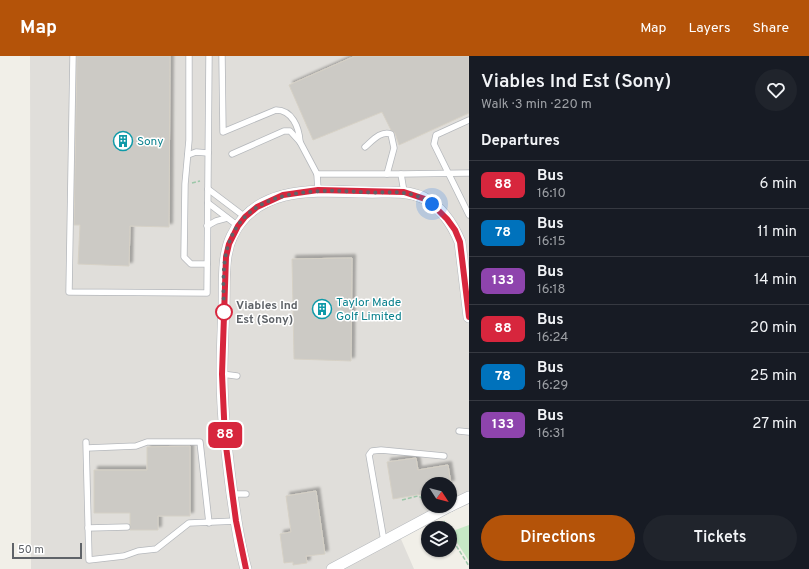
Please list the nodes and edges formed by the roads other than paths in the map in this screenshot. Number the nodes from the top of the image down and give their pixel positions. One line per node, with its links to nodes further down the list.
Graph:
1 (72, 56): 25 (lane)
2 (190, 56): 10 (lane)
3 (209, 56): 8 (lane)
4 (222, 56): 6 (lane)
5 (469, 120): 11 (lane)
6 (300, 142): 9 (lane); 13 (lane)
7 (365, 147): 14 (lane)
8 (208, 153): 10 (lane); 16 (lane)
9 (232, 154)
10 (188, 155): 25 (lane)
11 (445, 173): 12 (lane); 15 (lane); 20 (lane)
12 (469, 173)
13 (317, 174): 14 (lane); 17 (lane)
14 (387, 174): 15 (lane)
15 (401, 174): 18 (lane)
16 (208, 189): 19 (lane); 21 (lane)
17 (318, 190): 18 (street); 21 (street)
18 (404, 192): 26 (street)
19 (208, 203): 22 (lane); 23 (lane)
20 (469, 215)
21 (245, 217): 24 (street)
22 (227, 218): 23 (lane); 24 (lane)
23 (208, 226): 25 (lane)
24 (238, 226): 27 (street)
25 (207, 264)
26 (469, 317)
27 (222, 374): 28 (lane); 34 (street)
28 (237, 376)
29 (460, 431): 30 (lane)
30 (469, 432)
31 (86, 442): 32 (lane)
32 (86, 448): 40 (lane); 42 (lane)
33 (444, 456): 43 (lane)
34 (232, 494): 35 (lane); 39 (street)
35 (246, 494)
36 (469, 497): 37 (street)
37 (457, 503)
38 (437, 513): 43 (street)
39 (236, 521): 40 (lane); 44 (street)
40 (209, 522): 42 (lane)
41 (127, 527): 42 (lane)
42 (88, 528)
43 (384, 541): 45 (street)
44 (246, 569)
45 (332, 569)

